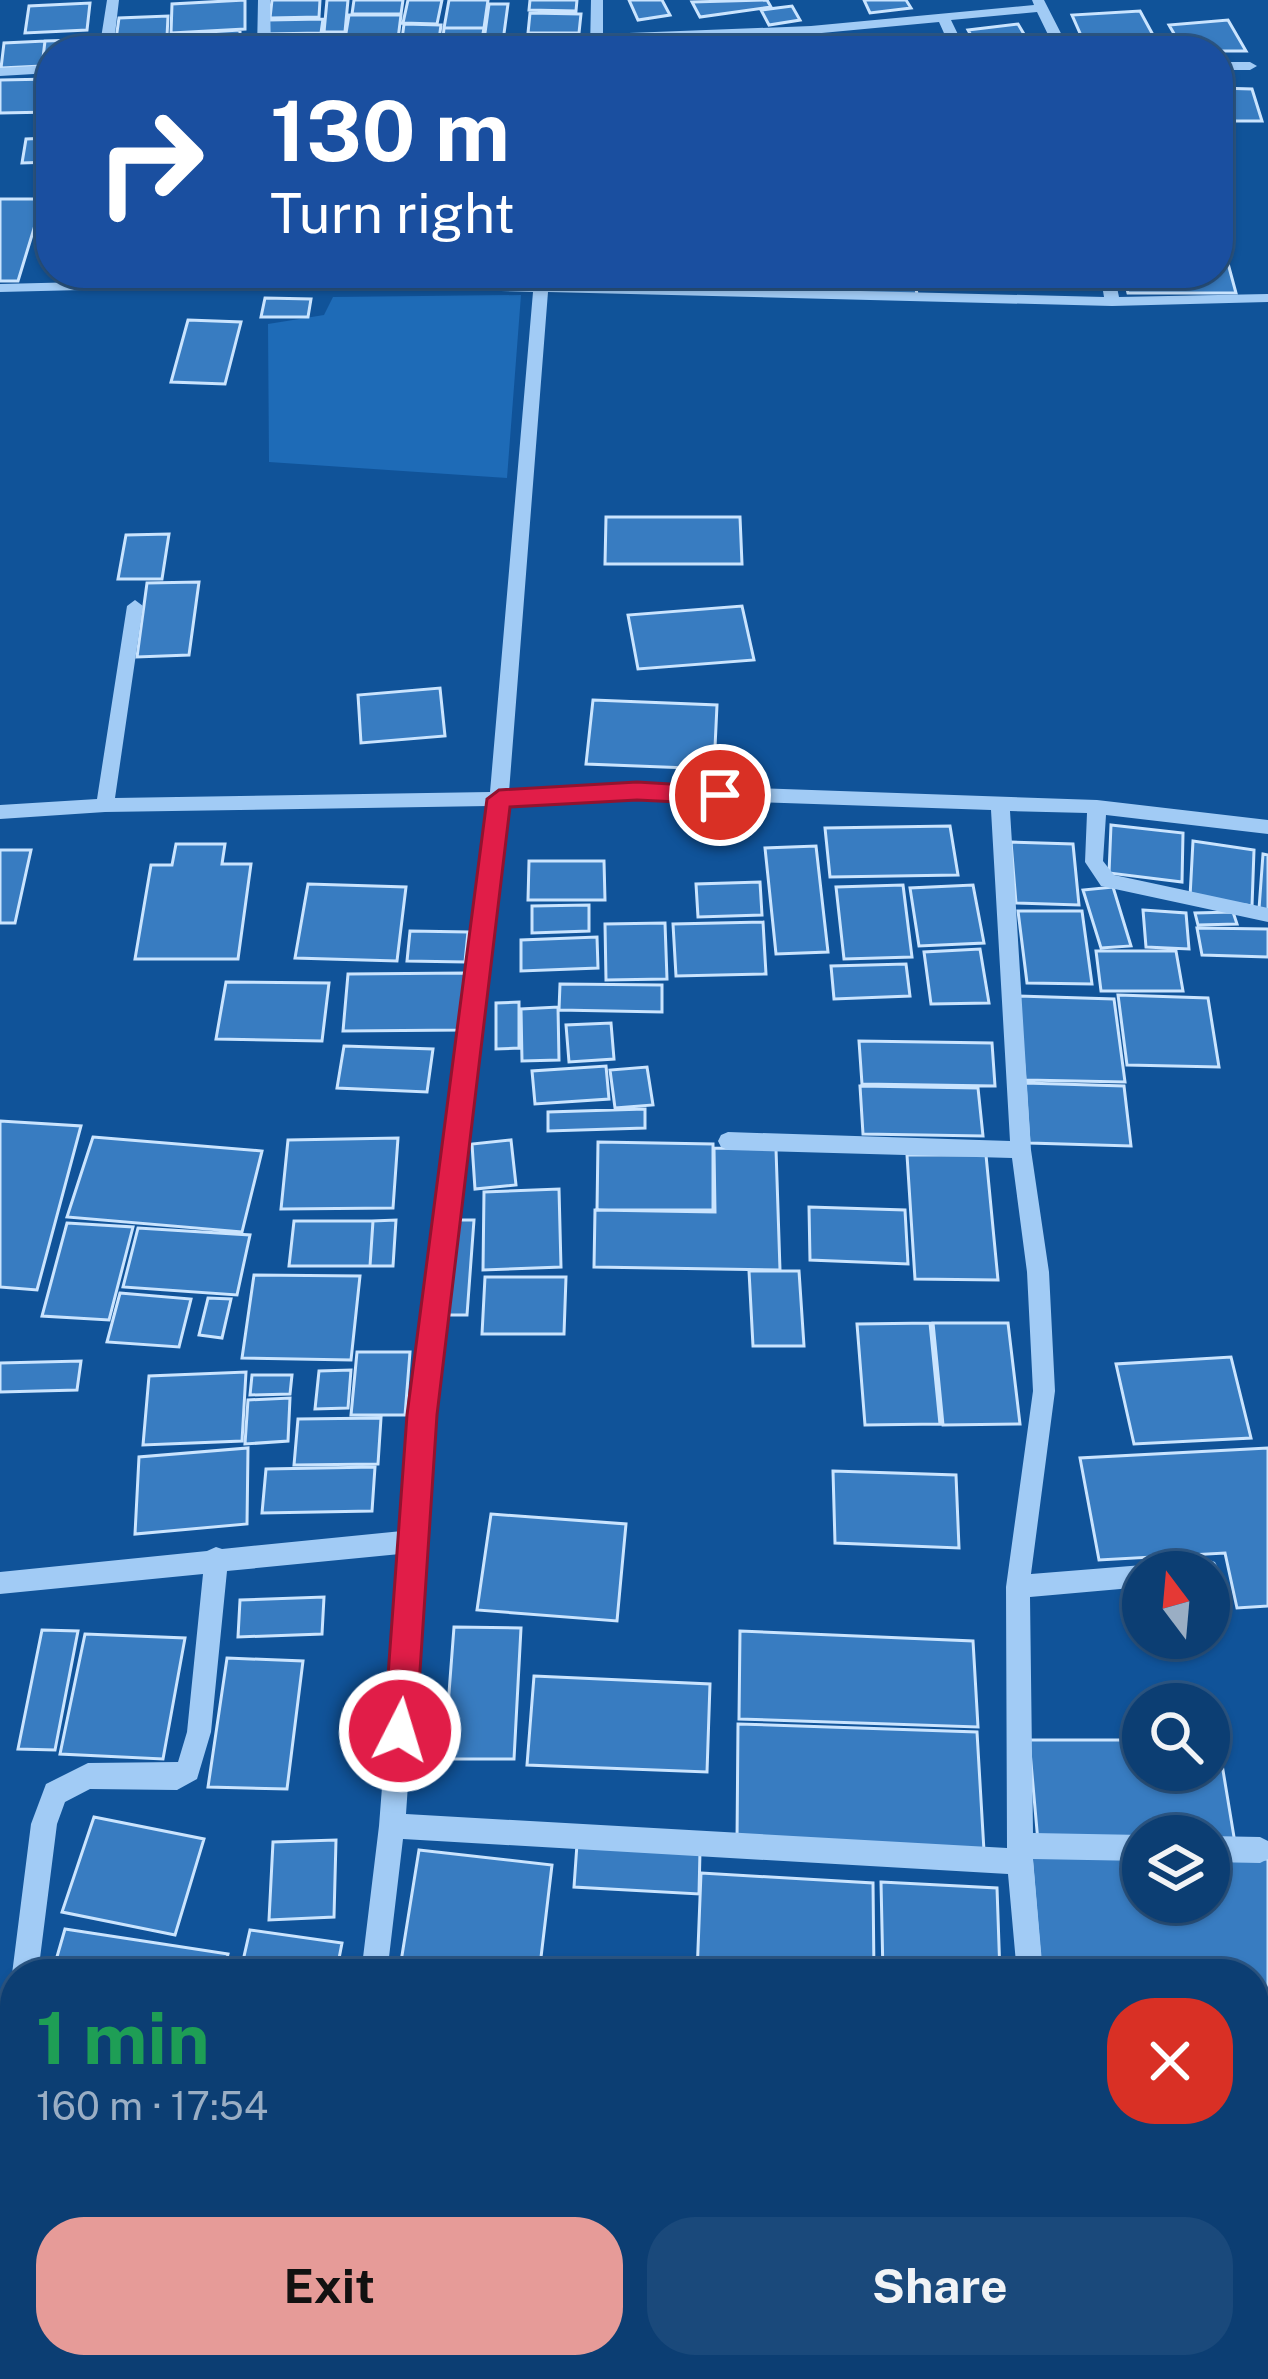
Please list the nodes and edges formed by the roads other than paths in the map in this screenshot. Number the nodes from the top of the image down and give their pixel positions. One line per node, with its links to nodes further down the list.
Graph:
1 (113, 0): 7 (street)
2 (264, 0): 8 (street)
3 (597, 0): 9 (street)
4 (1039, 4): 5 (street); 13 (street)
5 (943, 17): 6 (street); 12 (street)
6 (811, 30): 10 (street); 11 (street)
7 (108, 36)
8 (264, 36)
9 (596, 36)
10 (719, 36)
11 (813, 36)
12 (952, 36)
13 (1055, 36)
14 (1250, 65): 15 (street)
15 (1233, 66)
16 (36, 70): 17 (street)
17 (0, 72)
18 (36, 287): 19 (street)
19 (0, 288)
20 (541, 288): 26 (street)
21 (765, 288): 24 (street)
22 (1110, 288): 24 (street)
23 (1268, 298): 24 (street)
24 (1112, 302)
25 (135, 606): 27 (street)
26 (499, 799): 27 (street); 28 (street); 35 (street)
27 (105, 805): 30 (street)
28 (1000, 805): 29 (street); 34 (street)
29 (1096, 807): 31 (street); 32 (street)
30 (0, 812)
31 (1268, 827)
32 (1268, 915)
33 (728, 1141): 34 (street)
34 (1021, 1150): 39 (street)
35 (416, 1540): 36 (street); 40 (street)
36 (216, 1558): 38 (street); 45 (street)
37 (1122, 1578): 39 (street)
38 (0, 1583)
39 (1018, 1587): 44 (street)
40 (392, 1826): 44 (street); 46 (street)
41 (1122, 1849): 44 (street)
42 (1230, 1849): 43 (street)
43 (1260, 1850)
44 (1022, 1854): 47 (street)
45 (27, 1959)
46 (376, 1959)
47 (1029, 1959)

